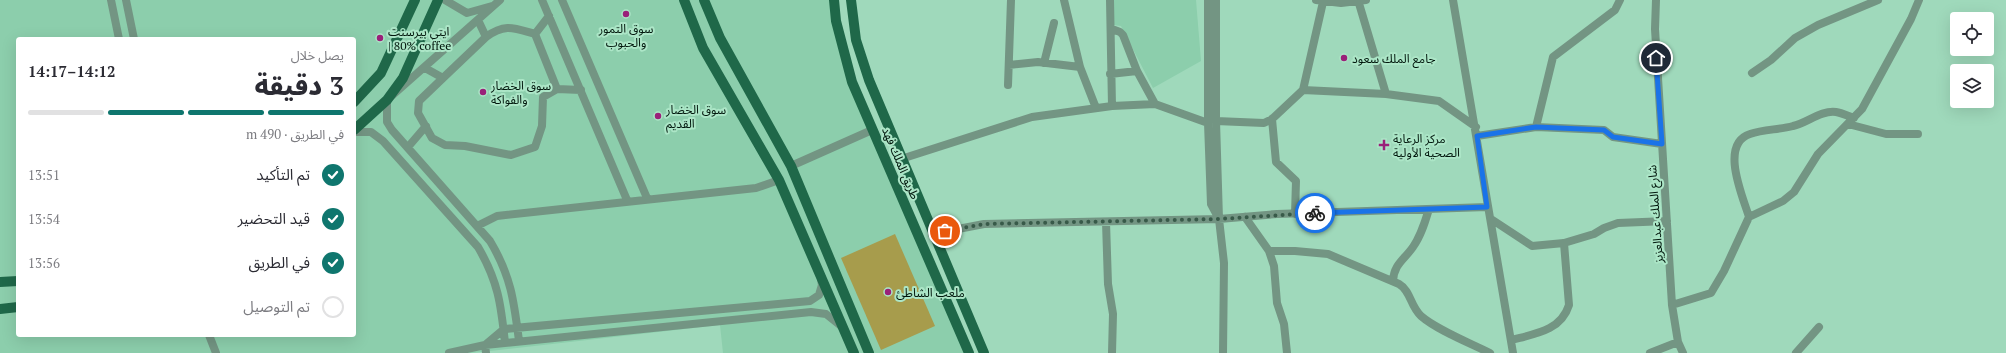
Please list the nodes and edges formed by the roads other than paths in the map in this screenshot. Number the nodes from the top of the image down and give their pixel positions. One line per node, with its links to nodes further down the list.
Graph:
1 (111, 0): 31 (street)
2 (126, 0): 32 (street)
3 (415, 0): 47 (main road)
4 (438, 0): 48 (main road)
5 (445, 0): 25 (street)
6 (500, 0): 25 (street)
7 (542, 0): 26 (street)
8 (562, 0): 68 (street)
9 (684, 0): 67 (main road)
10 (704, 0): 66 (main road)
11 (834, 0): 59 (main road, طريق الملك فهد)
12 (851, 0): 65 (main road, طريق الملك فهد)
13 (1011, 0): 35 (street)
14 (1064, 0): 36 (street)
15 (1110, 0): 29 (street)
16 (1208, 0): 54 (street)
17 (1216, 0): 54 (street)
18 (1453, 0): 56 (street)
19 (1620, 0): 57 (street)
20 (1656, 0): 63 (street, شارع الملك عبدالعزيز)
21 (1878, 0): 39 (street)
22 (1919, 0): 53 (street)
23 (1319, 1): 24 (street); 45 (street)
24 (1361, 1): 46 (street)
25 (493, 6): 27 (street)
26 (549, 16): 30 (street); 44 (street)
27 (478, 20): 33 (street); 37 (street)
28 (1054, 23): 34 (street)
29 (1112, 29): 38 (street); 40 (street)
30 (534, 34): 33 (street); 43 (street)
31 (119, 37)
32 (134, 37)
33 (486, 37): 41 (street)
34 (1044, 63): 35 (street); 36 (street)
35 (1009, 65): 42 (street)
36 (1080, 66): 51 (street)
37 (425, 68): 41 (street); 48 (street)
38 (1137, 71): 40 (street); 49 (street)
39 (1752, 73)
40 (1110, 74): 50 (street)
41 (443, 78): 55 (street)
42 (1008, 85)
43 (557, 89): 44 (street); 55 (street)
44 (581, 90): 69 (street)
45 (1304, 90): 46 (street); 52 (street)
46 (1386, 94): 56 (street)
47 (356, 100)
48 (387, 100): 58 (main road); 64 (street)
49 (1155, 104): 50 (street); 54 (street)
50 (1112, 106): 51 (street)
51 (1096, 108): 65 (street)
52 (1272, 119): 54 (street); 72 (street)
53 (1851, 121): 61 (street); 74 (street); 74 (street)
54 (1212, 122): 75 (street)
55 (426, 126): 64 (street)
56 (1476, 127): 62 (street)
57 (1536, 127): 62 (street); 63 (street)
58 (356, 129)
59 (872, 130): 66 (street); 88 (main road, طريق الملك فهد)
60 (356, 131): 94 (street)
61 (1918, 134)
62 (1477, 136): 70 (street)
63 (1662, 144): 77 (street, شارع الملك عبدالعزيز)
64 (408, 147): 79 (street)
65 (901, 159): 80 (main road, طريق الملك فهد)
66 (791, 166): 105 (main road)
67 (779, 180): 68 (street); 83 (main road)
68 (647, 198): 69 (street)
69 (627, 200): 79 (street)
70 (1487, 207): 71 (street); 76 (street)
71 (1428, 209): 72 (street); 85 (street)
72 (1295, 214): 73 (street)
73 (1245, 217): 75 (street); 82 (street)
74 (1750, 217): 89 (street)
75 (1219, 219): 78 (street); 109 (street)
76 (1491, 219): 81 (street); 97 (street)
77 (1667, 221): 81 (street); 89 (street, شارع الملك عبدالعزيز)
78 (1106, 222): 80 (street); 108 (street)
79 (479, 226): 92 (street)
80 (932, 234): 87 (main road, طريق الملك فهد)
81 (1564, 243): 97 (street)
82 (1269, 251): 85 (street); 110 (street)
83 (820, 274): 92 (street); 95 (main road)
84 (16, 281): 86 (main road)
85 (1393, 281): 111 (street)
86 (0, 282)
87 (956, 288): 88 (main road); 107 (main road, طريق الملك فهد)
88 (943, 294): 106 (main road, طريق الملك فهد)
89 (1672, 304): 100 (street, شارع الملك عبدالعزيز)
90 (16, 307): 91 (main road)
91 (0, 308)
92 (517, 327): 94 (street); 98 (street)
93 (1819, 327): 115 (street)
94 (504, 329): 99 (street); 101 (street)
95 (845, 331): 98 (street); 104 (main road)
96 (210, 337): 102 (street)
97 (1511, 340): 112 (street)
98 (518, 341): 99 (street)
99 (505, 342): 101 (street)
100 (1678, 342): 113 (street); 114 (street, شارع الملك عبدالعزيز)
101 (485, 349): 103 (street)
102 (216, 353)
103 (449, 353)
104 (854, 353)
105 (868, 353)
106 (969, 353)
107 (984, 353)
108 (1112, 353)
109 (1222, 353)
110 (1287, 353)
111 (1490, 353)
112 (1513, 353)
113 (1650, 353)
114 (1683, 353)
115 (1796, 353)

